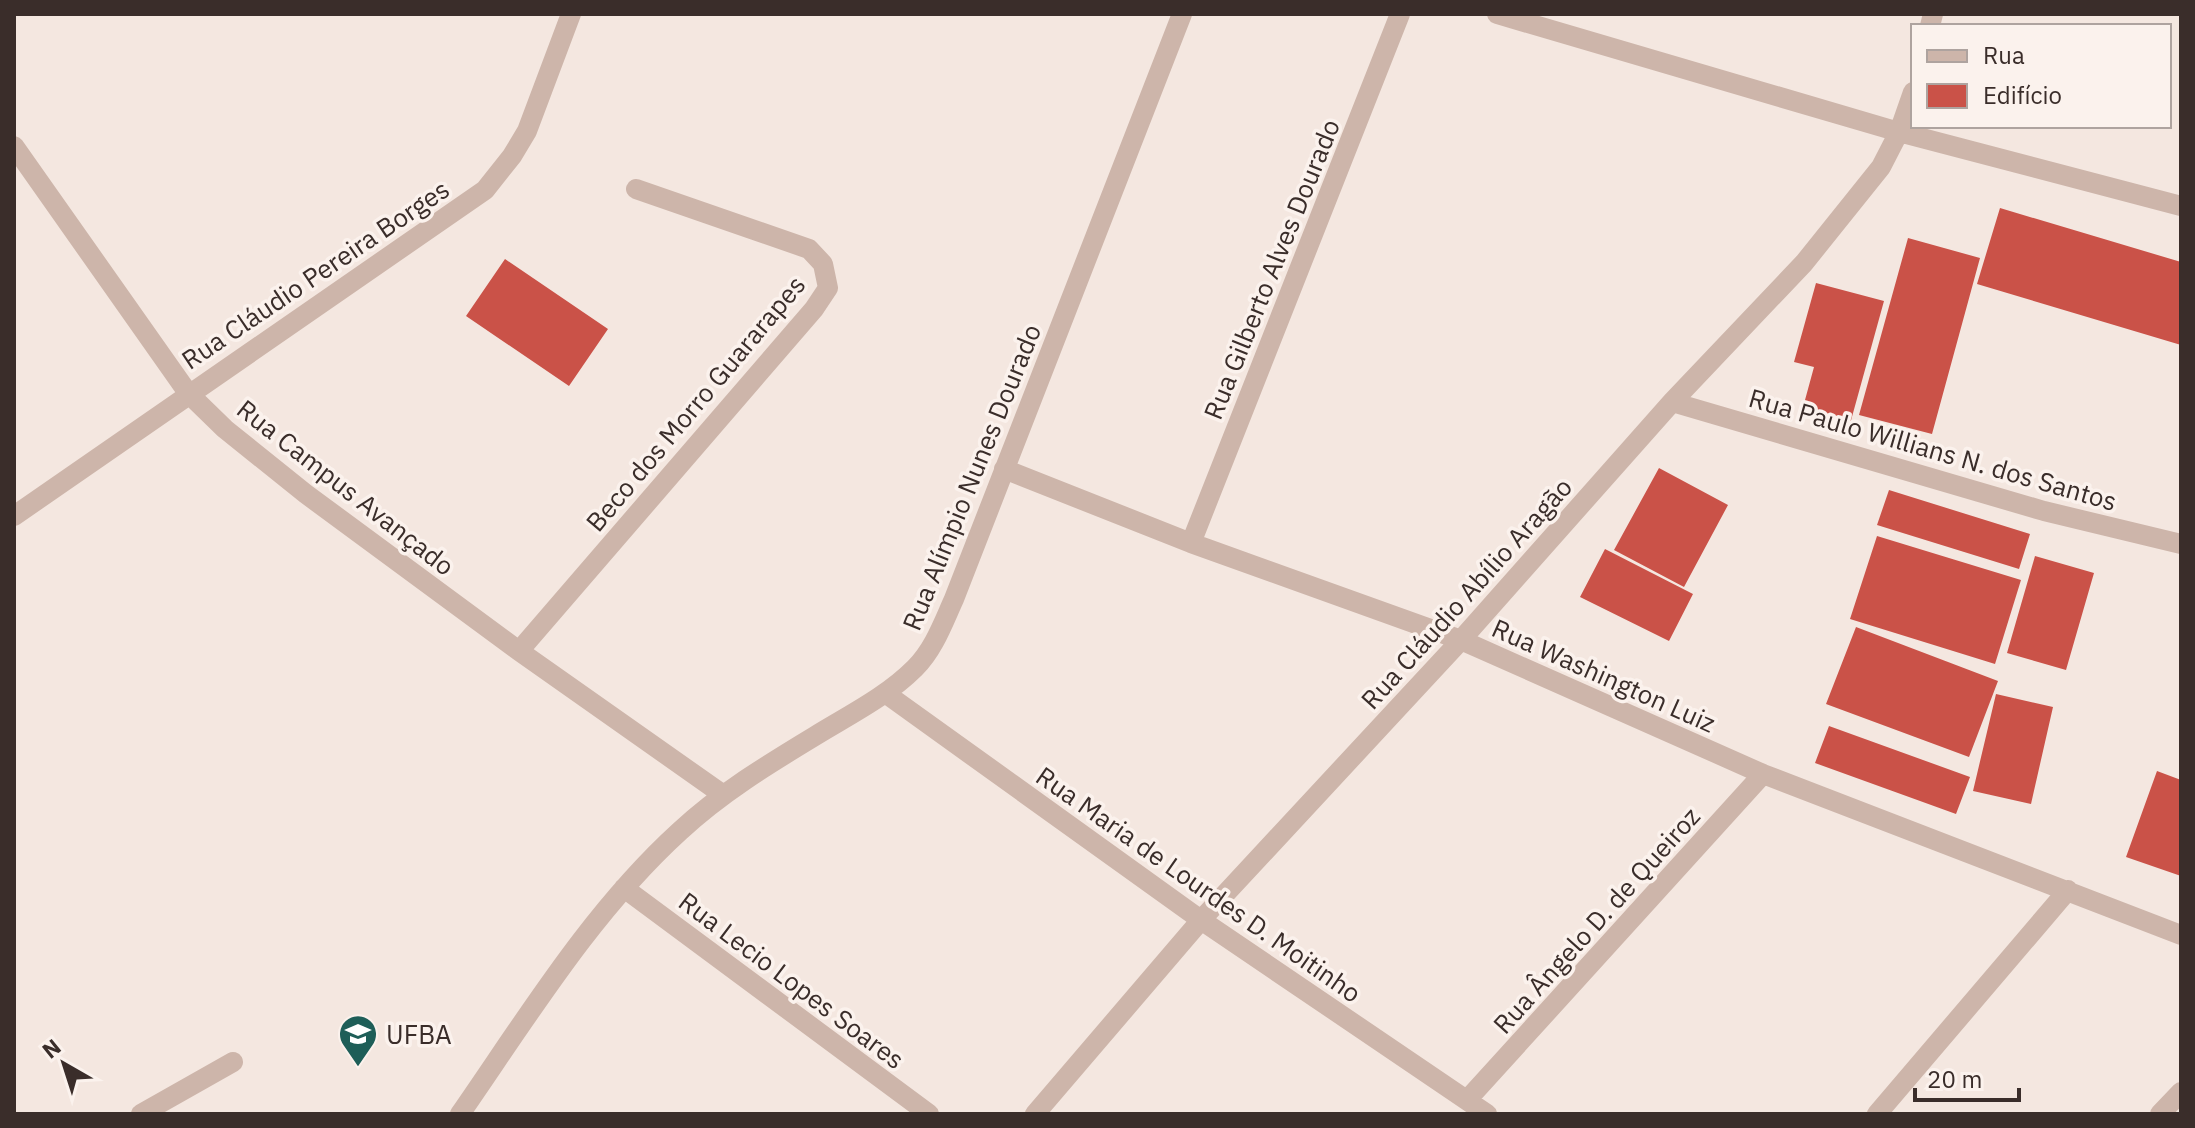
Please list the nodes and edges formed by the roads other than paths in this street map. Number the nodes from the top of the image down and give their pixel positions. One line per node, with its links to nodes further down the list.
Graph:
1 (571, 14): 10 (street, Rua Cláudio Pereira Borges)
2 (1182, 14): 12 (street, Rua Alímpio Nunes Dourado)
3 (1400, 14): 14 (street, Rua Gilberto Alves Dourado)
4 (1497, 14): 6 (street)
5 (1911, 98): 6 (street, Rua Cláudio Abílio Aragão)
6 (1899, 132): 9 (street); 11 (street, Rua Cláudio Abílio Aragão)
7 (14, 146): 10 (street, Rua Campus Avançado)
8 (636, 189): 17 (street, Beco dos Morro Guararapes)
9 (2181, 206)
10 (188, 393): 13 (street, Rua Cláudio Pereira Borges); 17 (street, Rua Campus Avançado)
11 (1672, 402): 15 (street, Rua Paulo Willians N. dos Santos); 16 (street, Rua Cláudio Abílio Aragão)
12 (1004, 469): 14 (street, Rua Washington Luiz); 18 (street, Rua Alímpio Nunes Dourado)
13 (14, 516)
14 (1191, 543): 16 (street, Rua Washington Luiz)
15 (2181, 544)
16 (1461, 640): 19 (street, Rua Washington Luiz); 23 (street, Rua Cláudio Abílio Aragão)
17 (519, 651): 20 (street, Rua Campus Avançado)
18 (885, 693): 20 (street, Rua Alímpio Nunes Dourado); 23 (street, Rua Maria de Lourdes D. Moitinho)
19 (1763, 774): 22 (street, Rua Washington Luiz); 27 (street, Rua Ângelo D. de Queiroz)
20 (722, 794): 21 (street, Rua Alímpio Nunes Dourado)
21 (624, 888): 29 (street, Rua Alímpio Nunes Dourado); 30 (street, Rua Lecio Lopes Soares)
22 (2068, 890): 24 (street, Rua Washington Luiz); 33 (street)
23 (1201, 920): 27 (street, Rua Maria de Lourdes D. Moitinho); 31 (street, Rua Cláudio Abílio Aragão)
24 (2181, 935)
25 (233, 1062): 28 (street)
26 (2181, 1092): 34 (street)
27 (1467, 1100): 32 (street, Rua Maria de Lourdes D. Moitinho)
28 (141, 1114)
29 (460, 1114)
30 (929, 1114)
31 (1035, 1114)
32 (1487, 1114)
33 (1877, 1114)
34 (2160, 1114)

